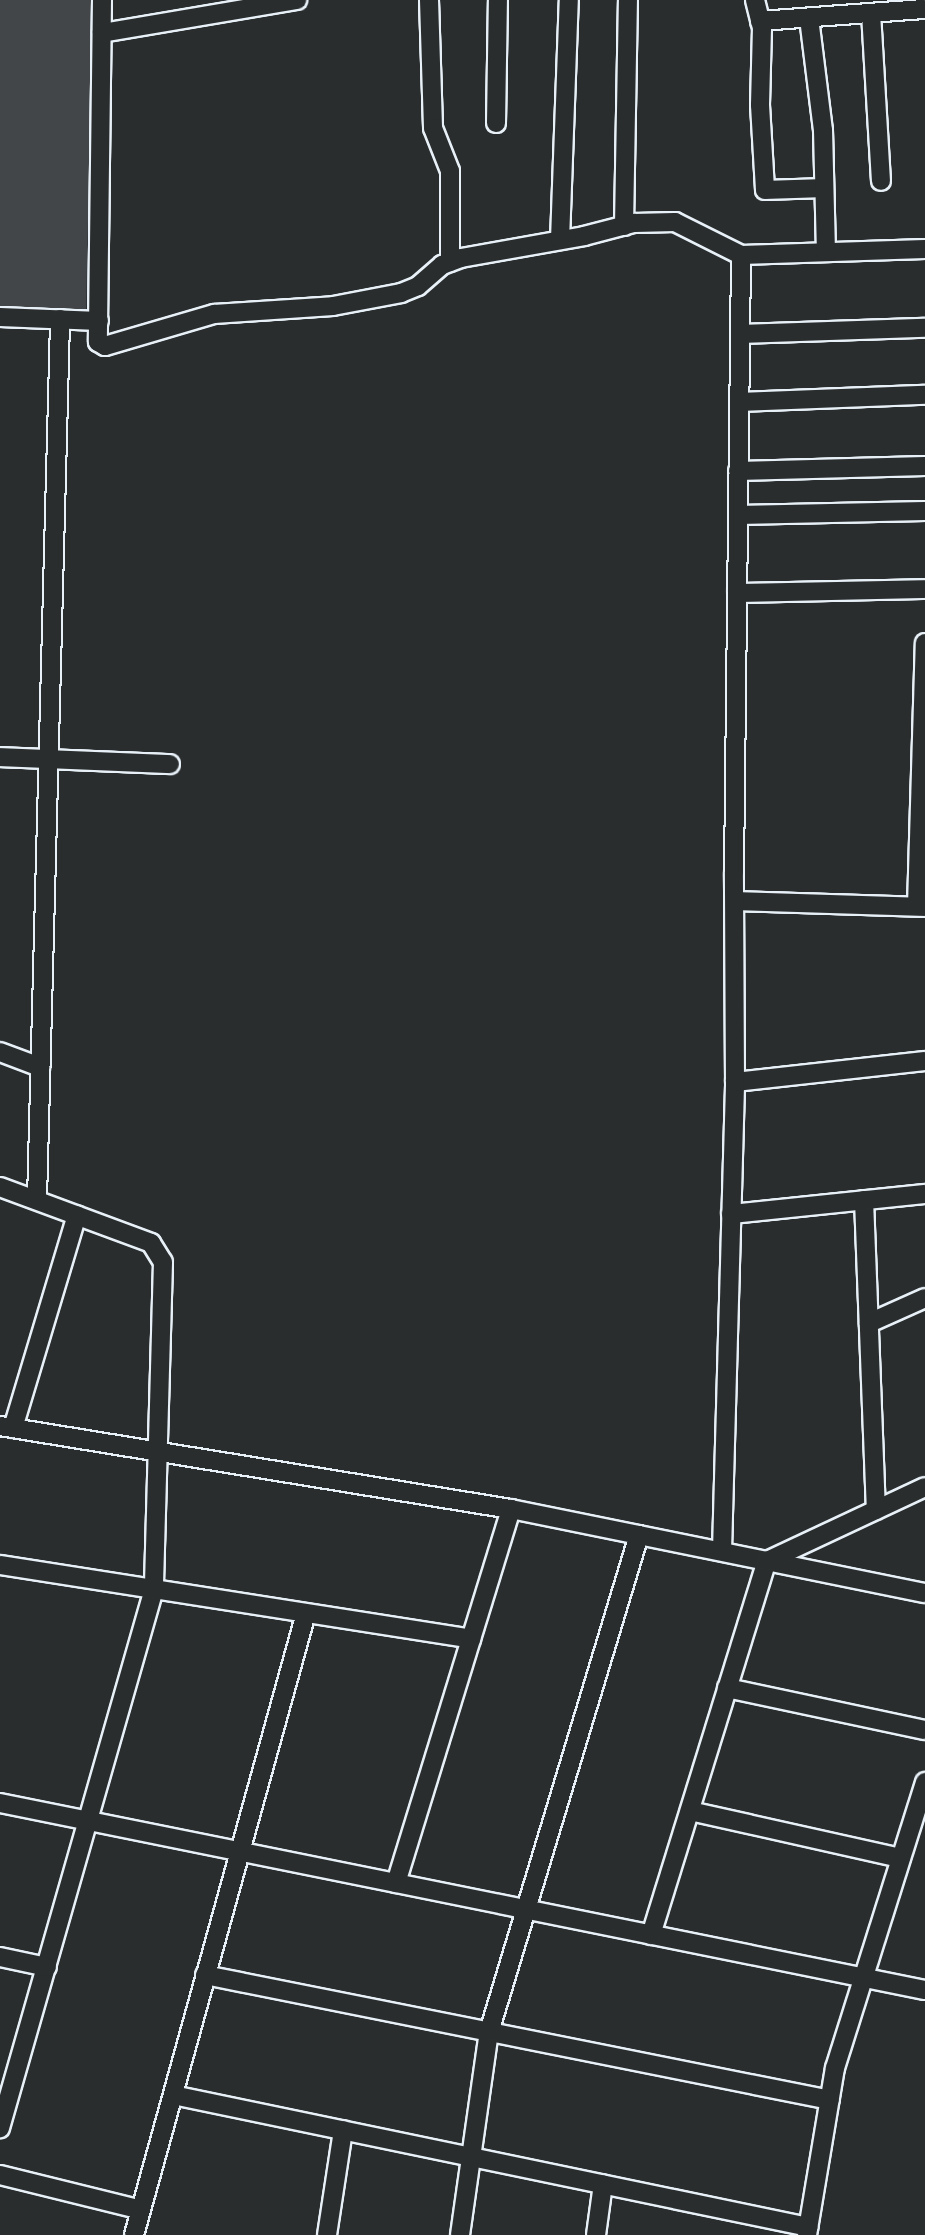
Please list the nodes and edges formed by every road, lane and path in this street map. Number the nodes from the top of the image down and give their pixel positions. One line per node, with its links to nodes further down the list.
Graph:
1 (102, 0): 12 (street)
2 (297, 0): 12 (street)
3 (429, 0): 21 (street)
4 (498, 0): 13 (street)
5 (569, 0): 17 (street)
6 (628, 0): 16 (street)
7 (755, 0): 11 (street)
8 (925, 9): 9 (street)
9 (871, 13): 10 (street); 14 (street)
10 (809, 18): 11 (street); 15 (street)
11 (760, 21): 15 (street)
12 (102, 33): 24 (street)
13 (496, 123)
14 (881, 181)
15 (824, 188): 19 (street)
16 (624, 226): 17 (street); 20 (street)
17 (560, 240): 21 (street)
18 (925, 249): 19 (street)
19 (826, 252): 20 (street)
20 (741, 255): 26 (street)
21 (450, 262): 24 (street)
22 (0, 317): 23 (street)
23 (60, 319): 24 (street); 37 (street)
24 (99, 321)
25 (925, 328): 26 (street)
26 (740, 334): 28 (street)
27 (925, 395): 28 (street)
28 (739, 402): 30 (street)
29 (925, 466): 30 (street)
30 (738, 471): 32 (street)
31 (925, 511): 32 (street)
32 (738, 515): 34 (street)
33 (925, 589): 34 (street)
34 (737, 593): 39 (street)
35 (925, 643): 40 (street)
36 (0, 757): 37 (street)
37 (48, 759): 38 (street); 43 (street)
38 (170, 764)
39 (735, 901): 40 (street); 44 (street)
40 (921, 906)
41 (0, 1052): 43 (street)
42 (925, 1061): 44 (street)
43 (40, 1067): 47 (street)
44 (735, 1082): 49 (street)
45 (0, 1187): 47 (street)
46 (925, 1194): 48 (street)
47 (37, 1200): 50 (street)
48 (864, 1200): 49 (street); 52 (street)
49 (731, 1214): 59 (street)
50 (77, 1215): 53 (street); 54 (street)
51 (925, 1298): 52 (street)
52 (869, 1323): 57 (street)
53 (6, 1427): 54 (street)
54 (157, 1451): 56 (street); 62 (street)
55 (925, 1487): 57 (street)
56 (511, 1509): 58 (street); 65 (street)
57 (876, 1510): 60 (street)
58 (639, 1535): 59 (street); 75 (street)
59 (722, 1551): 60 (street)
60 (767, 1561): 63 (street); 66 (street)
61 (0, 1565): 62 (street)
62 (154, 1589): 64 (street); 71 (street)
63 (925, 1593)
64 (306, 1613): 65 (street); 72 (street)
65 (471, 1639): 74 (street)
66 (727, 1688): 67 (street); 70 (street)
67 (925, 1730)
68 (925, 1782): 73 (street)
69 (0, 1803): 71 (street)
70 (690, 1811): 73 (street); 76 (street)
71 (89, 1821): 72 (street); 78 (street)
72 (239, 1851): 74 (street); 79 (street)
73 (901, 1858): 80 (street)
74 (396, 1883): 75 (street)
75 (525, 1909): 76 (street); 82 (street)
76 (651, 1935): 80 (street)
77 (0, 1957): 78 (street)
78 (47, 1967): 85 (street)
79 (205, 1975): 82 (street); 83 (street)
80 (864, 1978): 81 (street); 84 (street)
81 (925, 1990)
82 (489, 2032): 84 (street); 87 (street)
83 (173, 2095): 86 (street); 90 (street)
84 (830, 2100): 91 (street)
85 (0, 2128)
86 (343, 2130): 87 (street); 93 (street)
87 (471, 2157): 89 (street); 94 (street)
88 (0, 2175): 90 (street)
89 (603, 2184): 91 (street); 95 (street)
90 (141, 2210): 92 (street)
91 (808, 2231)
92 (134, 2235)
93 (327, 2235)
94 (460, 2235)
95 (596, 2235)

